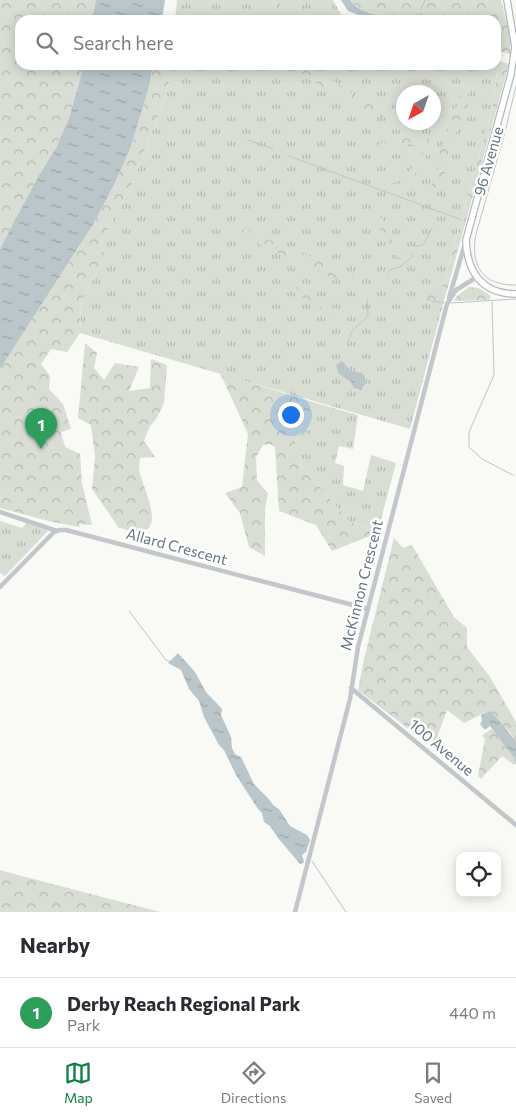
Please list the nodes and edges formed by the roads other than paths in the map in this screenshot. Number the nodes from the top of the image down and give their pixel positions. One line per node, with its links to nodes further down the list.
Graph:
1 (507, 0): 2 (main road, 96 Avenue)
2 (466, 240): 3 (main road, 96 Avenue); 5 (street)
3 (476, 277): 4 (main road); 5 (street, McKinnon Crescent)
4 (516, 294)
5 (448, 302): 9 (street, McKinnon Crescent)
6 (0, 512): 7 (street, Allard Crescent)
7 (57, 531): 8 (street); 9 (street, Allard Crescent)
8 (0, 587)
9 (368, 609): 10 (street, McKinnon Crescent)
10 (351, 688): 11 (street, 100 Avenue); 12 (street, McKinnon Crescent)
11 (516, 825)
12 (295, 912)

